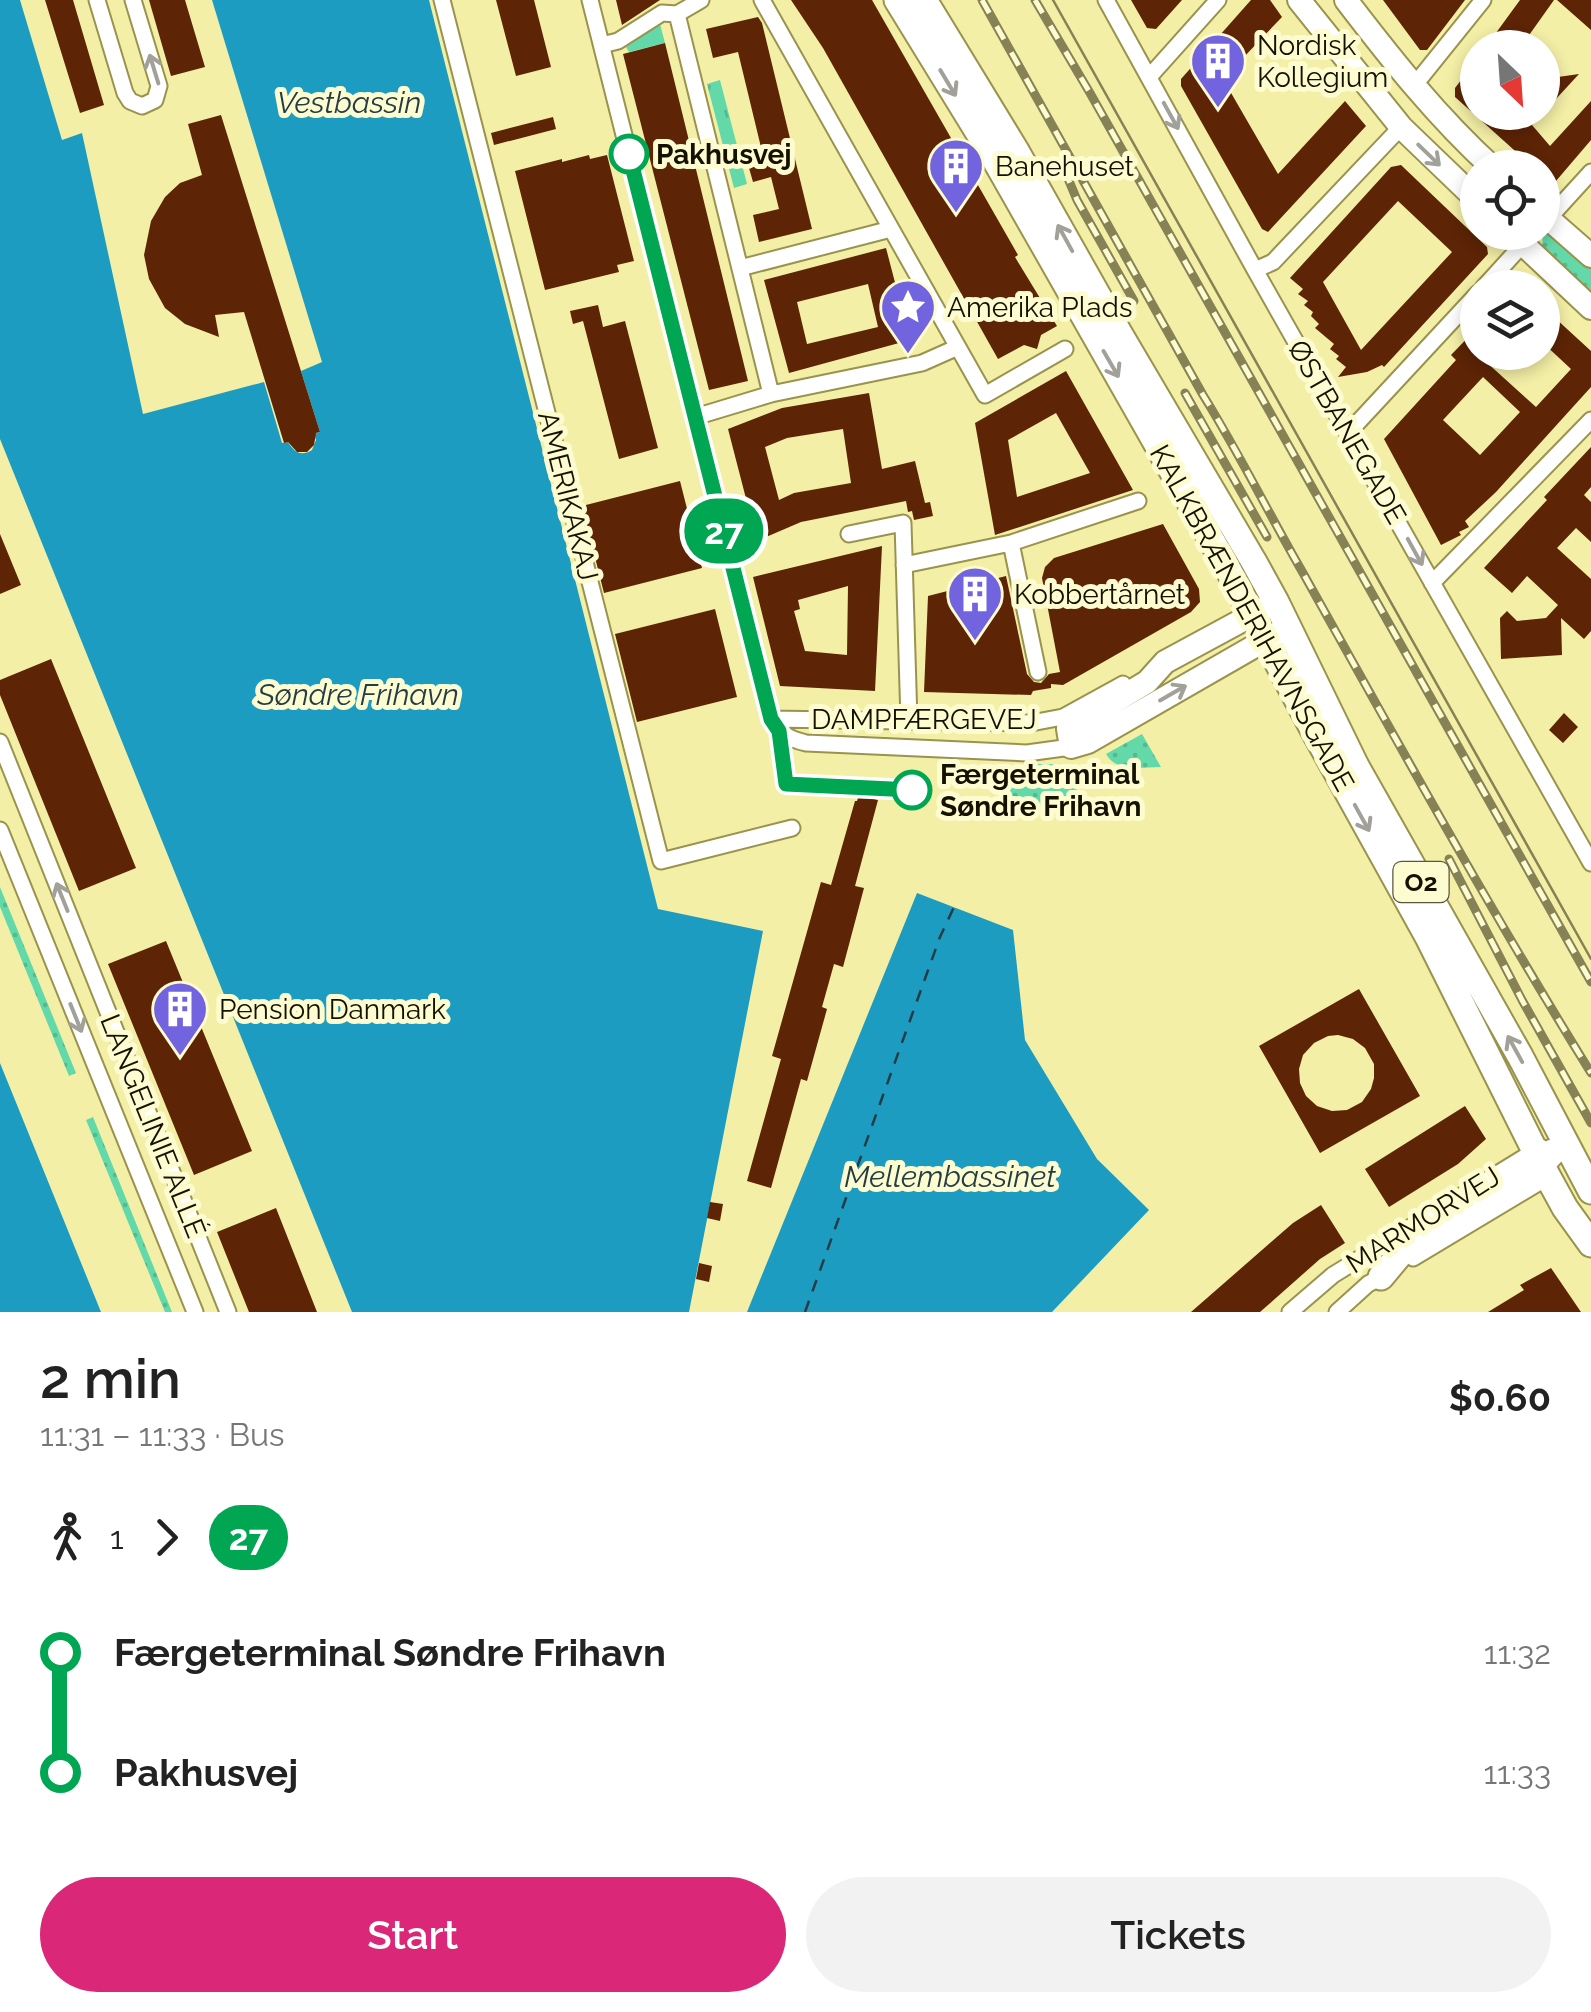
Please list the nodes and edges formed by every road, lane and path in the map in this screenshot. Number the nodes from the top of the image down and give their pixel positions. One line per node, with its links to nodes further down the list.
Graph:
1 (97, 0): 2 (street, one-way to 2)
2 (133, 0)
3 (442, 0): 51 (street, AMERIKAKAJ)
4 (590, 0): 15 (street, DAMPFÆRGEVEJ)
5 (701, 0): 14 (street)
6 (762, 0): 24 (street)
7 (897, 0): 43 (main road, KALKBRÆNDERIHAVNSGADE / O2, one-way to 43)
8 (924, 0): 42 (main road, KALKBRÆNDERIHAVNSGADE / O2, one-way to 8)
9 (1106, 0): 16 (street, ØSTBANEGADE)
10 (1218, 0): 16 (street)
11 (1299, 0): 18 (street)
12 (1346, 0): 17 (street)
13 (1483, 0): 17 (street)
14 (677, 14): 15 (street); 27 (street)
15 (602, 45): 34 (street, DAMPFÆRGEVEJ)
16 (1150, 76): 28 (street, ØSTBANEGADE, one-way to 28)
17 (1413, 87): 19 (street)
18 (1401, 127): 21 (street, one-way to 21); 28 (street)
19 (1474, 150)
20 (1591, 172): 22 (street)
21 (1460, 184)
22 (1560, 202)
23 (1560, 228): 26 (street)
24 (892, 229): 27 (street); 31 (street)
25 (1529, 250): 29 (street)
26 (1591, 256)
27 (740, 268): 33 (street)
28 (1256, 270): 36 (street, ØSTBANEGADE)
29 (1591, 308)
30 (1460, 312): 36 (street)
31 (958, 347): 32 (street); 33 (street)
32 (1066, 349)
33 (770, 394): 34 (street)
34 (695, 416): 48 (street, DAMPFÆRGEVEJ)
35 (1591, 420): 41 (street)
36 (1348, 433): 41 (street, ØSTBANEGADE, one-way to 41)
37 (1138, 501): 39 (street)
38 (849, 534): 40 (street)
39 (1011, 542): 40 (street); 46 (street)
40 (904, 565): 47 (street)
41 (1432, 582): 53 (street, ØSTBANEGADE)
42 (1276, 602): 43 (street, DAMPFÆRGEVEJ); 44 (main road, KALKBRÆNDERIHAVNSGADE / O2)
43 (1252, 615): 45 (main road, KALKBRÆNDERIHAVNSGADE / O2); 49 (street, DAMPFÆRGEVEJ)
44 (1288, 626): 45 (street, DAMPFÆRGEVEJ); 56 (main road, KALKBRÆNDERIHAVNSGADE / O2, one-way to 44)
45 (1264, 640): 49 (street, DAMPFÆRGEVEJ, one-way to 45); 57 (main road, KALKBRÆNDERIHAVNSGADE / O2, one-way to 57)
46 (1038, 672)
47 (909, 721): 48 (street, DAMPFÆRGEVEJ); 49 (street, DAMPFÆRGEVEJ)
48 (775, 725): 49 (street, DAMPFÆRGEVEJ)
49 (1078, 730)
50 (0, 742): 54 (street, LANGELINIE ALLÉ, one-way to 50)
51 (792, 828)
52 (0, 830): 55 (street, LANGELINIE ALLÉ)
53 (1591, 863)
54 (79, 939): 55 (street); 62 (street, LANGELINIE ALLÉ)
55 (49, 951): 61 (street, LANGELINIE ALLÉ, one-way to 61)
56 (1560, 1135): 57 (main road); 58 (main road, KALKBRÆNDERIHAVNSGADE / O2)
57 (1542, 1164): 59 (main road, KALKBRÆNDERIHAVNSGADE / O2); 60 (main road); 63 (street, MARMORVEJ)
58 (1591, 1191)
59 (1591, 1244)
60 (1381, 1277): 64 (street, MARMORVEJ)
61 (196, 1312)
62 (228, 1312)
63 (1290, 1312)
64 (1337, 1312)

